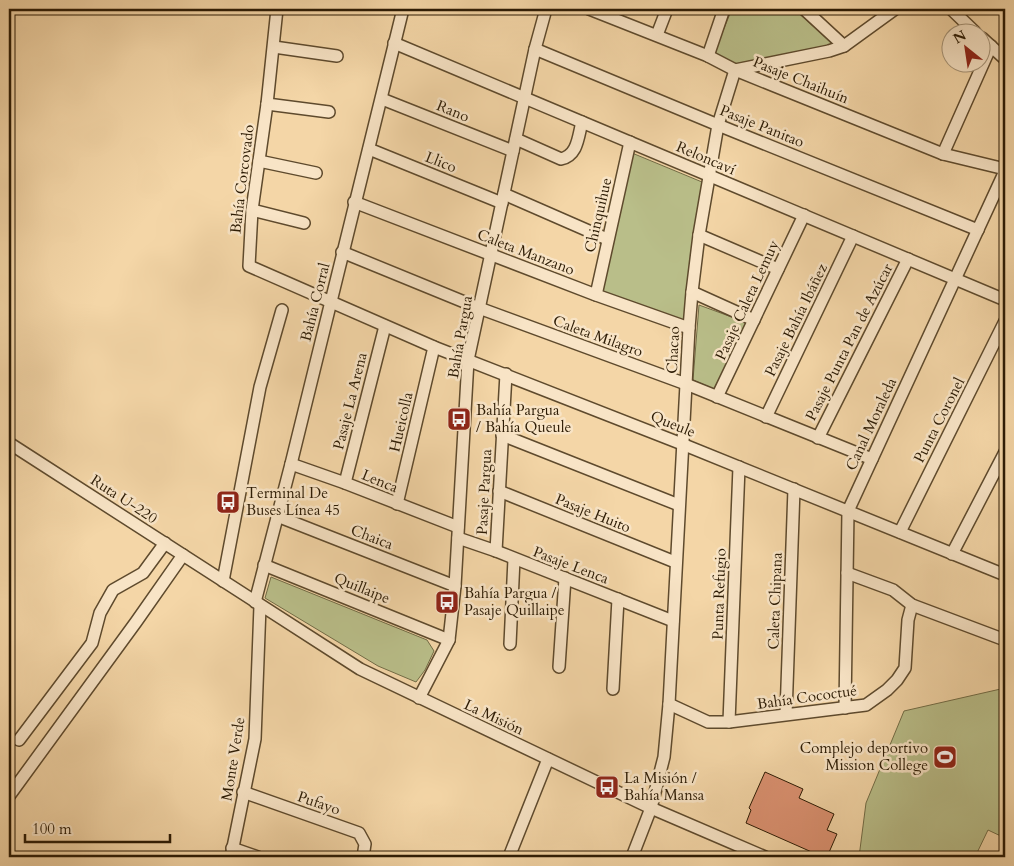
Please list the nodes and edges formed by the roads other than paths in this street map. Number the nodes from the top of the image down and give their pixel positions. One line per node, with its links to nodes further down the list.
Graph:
1 (277, 9): 15 (street, Bahía Corcovado)
2 (403, 9): 13 (street, Bahía Corral)
3 (546, 9): 17 (street, Bahía Pargua)
4 (590, 9): 10 (street, Pasaje Chaihuín)
5 (667, 9): 12 (street)
6 (724, 9): 19 (street)
7 (804, 9): 14 (street)
8 (951, 9): 11 (street)
9 (889, 10): 14 (street)
10 (604, 11): 12 (street, Pasaje Chaihuín)
11 (965, 22)
12 (657, 35): 19 (street, Pasaje Chaihuín)
13 (394, 43): 23 (street, Reloncaví); 24 (street, Bahía Corral)
14 (844, 46): 21 (street)
15 (274, 47): 18 (street); 25 (street, Bahía Corcovado)
16 (992, 47): 20 (street)
17 (534, 48): 23 (street, Bahía Pargua); 28 (street, Pasaje Panitao)
18 (337, 56)
19 (708, 56): 21 (street, Pasaje Chaihuín)
20 (1005, 59)
21 (735, 70): 28 (street, Chacao); 33 (street, Pasaje Chaihuín)
22 (979, 72): 33 (street)
23 (524, 98): 27 (street, Reloncaví); 29 (street, Bahía Pargua)
24 (382, 99): 31 (street, Bahía Corral); 32 (street, Rano)
25 (267, 104): 26 (street); 34 (street, Bahía Corcovado)
26 (329, 112)
27 (582, 122): 29 (street); 30 (street, Reloncaví)
28 (718, 125): 37 (street, Chacao); 43 (street, Pasaje Panitao)
29 (516, 139): 32 (street, Bahía Pargua)
30 (630, 142): 37 (street, Reloncaví); 46 (street, Chinquihue)
31 (369, 149): 38 (street, Llico); 39 (street, Bahía Corral)
32 (513, 151): 38 (street, Bahía Pargua)
33 (943, 154): 35 (street, Pasaje Chaihuín)
34 (259, 161): 36 (street); 40 (street, Bahía Corcovado)
35 (1005, 170): 43 (street, Canal Moraleda)
36 (316, 173)
37 (709, 176): 41 (street, Reloncaví); 44 (street, Chacao)
38 (503, 198): 46 (street, Llico); 48 (street, Bahía Pargua)
39 (354, 202): 47 (street, Bahía Corral); 48 (street, Caleta Manzano)
40 (252, 210): 42 (street); 55 (street, Bahía Corcovado)
41 (804, 215): 45 (street, Reloncaví); 50 (street, Pasaje Caleta Lemuy)
42 (304, 223)
43 (978, 230): 51 (street, Canal Moraleda)
44 (699, 235): 50 (street); 52 (street, Chacao)
45 (853, 236): 49 (street, Reloncaví); 67 (street, Pasaje Bahía Ibáñez)
46 (607, 239): 53 (street, Chinquihue)
47 (342, 252): 55 (street, Bahía Corral); 56 (street, Caleta Milagro)
48 (491, 255): 53 (street, Caleta Manzano); 56 (street, Bahía Pargua)
49 (908, 259): 51 (street, Reloncaví); 69 (street, Pasaje Punta Pan de Azúcar)
50 (778, 269): 58 (street, Pasaje Caleta Lemuy)
51 (955, 279): 54 (street, Reloncaví); 73 (street, Canal Moraleda)
52 (692, 292): 58 (street); 61 (street, Chacao)
53 (596, 295): 61 (street, Caleta Manzano)
54 (1005, 300)
55 (330, 302): 60 (street, Queule); 74 (street, Bahía Corral)
56 (479, 308): 63 (street, Bahía Pargua); 65 (street, Caleta Milagro)
57 (282, 310): 95 (street)
58 (754, 320): 66 (street, Pasaje Caleta Lemuy)
59 (1005, 321): 84 (street, Punta Coronel)
60 (385, 326): 62 (street, Queule); 76 (street, Pasaje La Arena)
61 (689, 328): 65 (street, Chacao)
62 (434, 347): 63 (street, Queule); 79 (street, Hueicolla)
63 (468, 360): 64 (street, Queule); 83 (street, Bahía Pargua)
64 (506, 374): 68 (street, Pasaje Pargua); 71 (street, Queule)
65 (686, 384): 66 (street, Caleta Milagro); 71 (street, Chacao)
66 (717, 397): 67 (street, Caleta Milagro)
67 (766, 417): 69 (street, Caleta Milagro)
68 (502, 435): 78 (street, Pasaje Pargua); 80 (street)
69 (818, 438): 73 (street, Caleta Milagro)
70 (9, 443): 85 (street, Ruta U-220)
71 (682, 444): 75 (street, Queule); 80 (street, Chacao)
72 (1005, 452): 87 (street)
73 (872, 459): 81 (street, Canal Moraleda)
74 (291, 464): 76 (street, Lenca); 82 (street, Bahía Corral)
75 (739, 467): 77 (street, Queule); 110 (street, Punta Refugio)
76 (345, 483): 79 (street, Lenca)
77 (794, 489): 81 (street, Queule); 109 (street, Caleta Chipana)
78 (499, 491): 86 (street, Pasaje Pargua); 90 (street, Pasaje Huito)
79 (397, 504): 83 (street, Lenca)
80 (679, 505): 90 (street, Chacao)
81 (848, 511): 84 (street, Queule); 92 (street, Canal Moraleda)
82 (277, 516): 91 (street, Bahía Corral); 96 (street, Chaica)
83 (458, 532): 86 (street, Pasaje Lenca); 96 (street, Bahía Pargua)
84 (900, 532): 87 (street, Queule)
85 (165, 543): 88 (street, Ruta U-220); 111 (street)
86 (496, 551): 89 (street, Pasaje Lenca)
87 (952, 554): 93 (street, Queule)
88 (183, 555): 95 (street, Ruta U-220); 114 (street)
89 (514, 559): 94 (street, Pasaje Lenca); 103 (street)
90 (675, 562): 100 (street, Chacao)
91 (264, 565): 98 (street, Bahía Corral); 101 (street, Quillaipe)
92 (847, 573): 99 (street); 108 (street, Canal Moraleda)
93 (1005, 575)
94 (565, 578): 97 (street, Pasaje Lenca); 104 (street)
95 (223, 581): 98 (street, La Misión)
96 (456, 586): 101 (street, Bahía Pargua)
97 (618, 599): 100 (street, Pasaje Lenca); 105 (street)
98 (257, 604): 106 (street, La Misión); 113 (street, Monte Verde)
99 (912, 605): 102 (street); 108 (street, Bahía Cococtué)
100 (673, 621): 107 (street, Chacao)
101 (449, 640): 106 (street, Bahía Pargua)
102 (1005, 640)
103 (510, 644)
104 (559, 666)
105 (613, 689)
106 (419, 698): 112 (street, La Misión)
107 (669, 704): 110 (street, Bahía Cococtué); 115 (street, Chacao)
108 (845, 708): 109 (street, Bahía Cococtué)
109 (786, 714): 110 (street, Bahía Cococtué)
110 (729, 722)
111 (19, 740)
112 (548, 759): 115 (street, La Misión); 119 (street)
113 (243, 792): 116 (street, Monte Verde); 118 (street, Pufayo)
114 (9, 796)
115 (652, 808): 120 (street, Chacao); 121 (street, La Misión)
116 (231, 853): 117 (street)
117 (258, 857)
118 (362, 857)
119 (509, 857)
120 (632, 857)
121 (765, 857)

